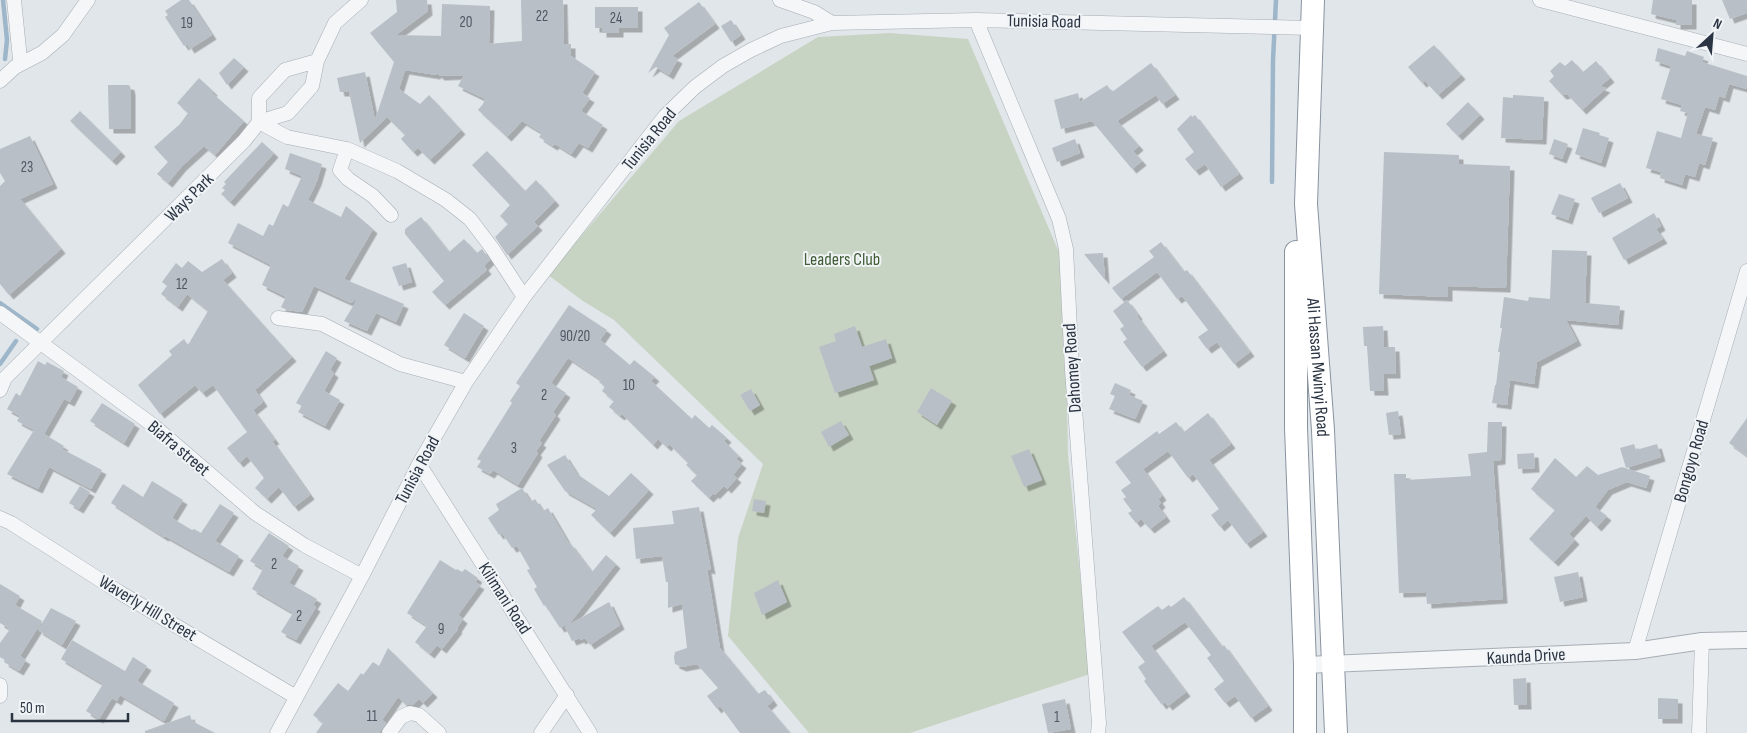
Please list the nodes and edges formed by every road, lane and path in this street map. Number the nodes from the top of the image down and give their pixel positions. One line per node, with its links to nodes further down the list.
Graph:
1 (14, 0): 13 (street)
2 (88, 0): 13 (street)
3 (361, 0): 12 (street)
4 (780, 0): 9 (street)
5 (1305, 0): 10 (highway, Ali Hassan Mwinyi Road)
6 (1313, 0): 10 (highway, Ali Hassan Mwinyi Road)
7 (1540, 0): 11 (street)
8 (976, 20): 9 (street, Tunisia Road); 10 (street, Tunisia Road); 42 (street, Dahomey Road)
9 (832, 23): 19 (street, Tunisia Road)
10 (1308, 28): 31 (highway, Ali Hassan Mwinyi Road); 32 (highway, Ali Hassan Mwinyi Road)
11 (1747, 54)
12 (317, 61): 15 (street); 15 (street)
13 (25, 62): 14 (street)
14 (0, 81)
15 (259, 122): 16 (street); 22 (street, Ways Park)
16 (347, 149): 17 (street); 19 (street)
17 (391, 215)
18 (1747, 271): 30 (street, Bongoyo Road)
19 (524, 297): 23 (street, Tunisia Road)
20 (0, 313): 22 (street, Biafra street)
21 (278, 318): 23 (street)
22 (40, 343): 24 (street, Ways Park); 27 (street, Biafra street)
23 (466, 382): 25 (street, Tunisia Road)
24 (0, 390)
25 (419, 464): 27 (street, Tunisia Road); 34 (street, Kilimani Road)
26 (0, 518): 36 (street, Waverly Hill Street)
27 (362, 576): 36 (street, Tunisia Road)
28 (1747, 640): 29 (street, Kaunda Drive)
29 (1702, 642): 30 (street, Kaunda Drive); 45 (street)
30 (1635, 651): 31 (street, Kaunda Drive)
31 (1346, 664): 32 (street, Kaunda Drive); 44 (highway, Ali Hassan Mwinyi Road)
32 (1305, 665): 43 (highway, Ali Hassan Mwinyi Road)
33 (0, 685): 35 (street)
34 (566, 695): 40 (street); 41 (street, Kilimani Road)
35 (0, 696)
36 (296, 697): 37 (street, Tunisia Road)
37 (277, 733)
38 (389, 733): 39 (street)
39 (439, 733)
40 (541, 733)
41 (590, 733)
42 (1098, 733)
43 (1305, 733)
44 (1336, 733)
45 (1699, 733)

